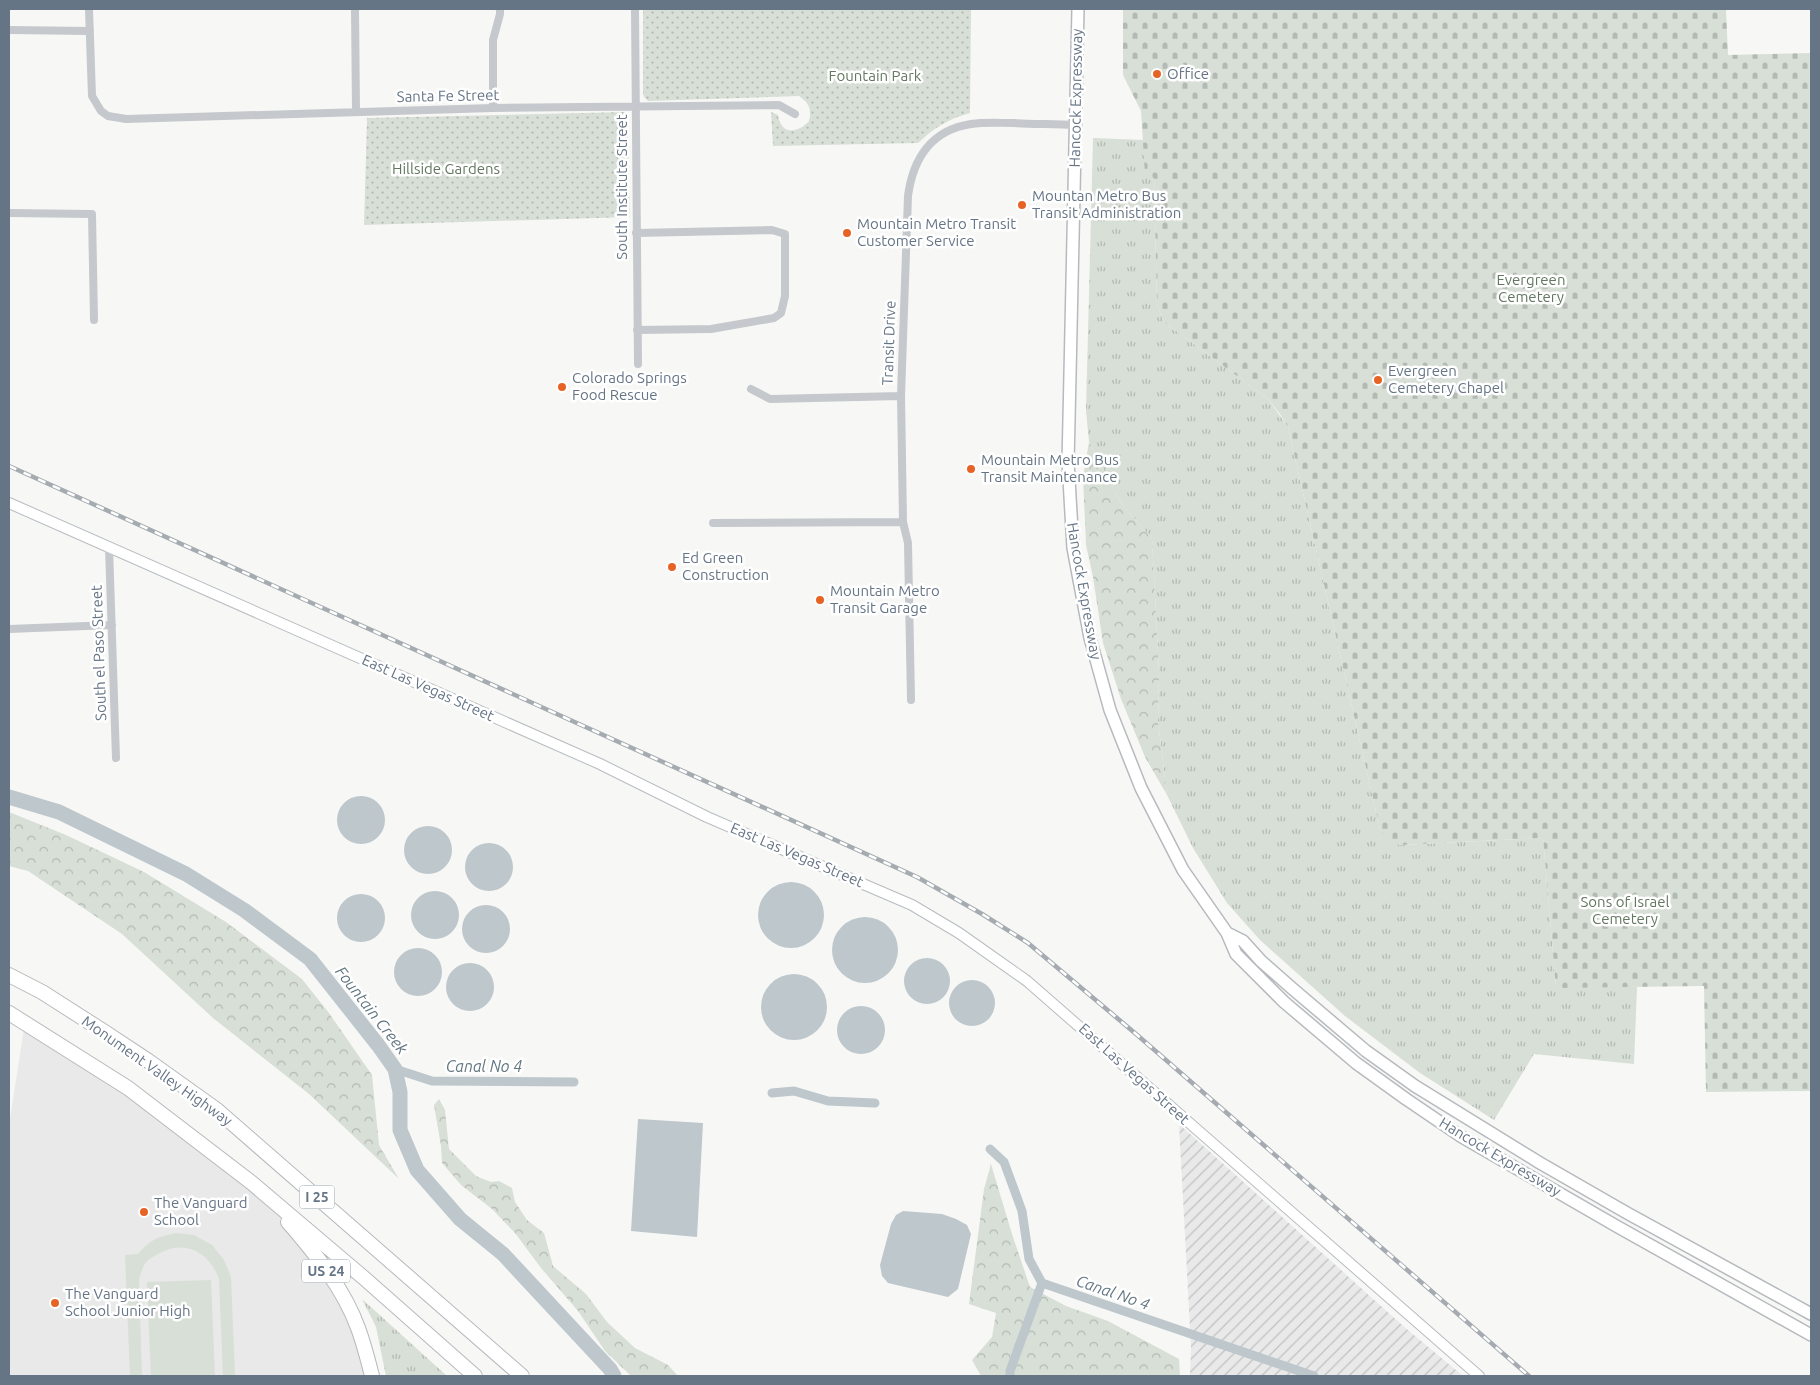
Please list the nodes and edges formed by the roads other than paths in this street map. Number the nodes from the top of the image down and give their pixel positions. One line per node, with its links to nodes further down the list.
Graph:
1 (90, 9): 7 (street)
2 (355, 9): 10 (street)
3 (500, 9): 9 (street)
4 (635, 9): 8 (street, South Institute Street)
5 (1078, 9): 12 (main road, Hancock Expressway)
6 (9, 30): 7 (street)
7 (90, 31): 10 (street, Santa Fe Street)
8 (636, 107): 9 (street, Santa Fe Street); 11 (street, Santa Fe Street); 14 (street, South Institute Street)
9 (494, 108): 10 (street, Santa Fe Street)
10 (356, 112)
11 (795, 114)
12 (1075, 125): 19 (street, Transit Drive); 28 (main road, Hancock Expressway)
13 (9, 213): 15 (street)
14 (636, 233): 16 (street, South Institute Street); 16 (street)
15 (94, 320)
16 (637, 330): 17 (street, South Institute Street)
17 (638, 364)
18 (751, 389): 19 (street)
19 (901, 396): 21 (street, Transit Drive)
20 (9, 503): 23 (street, East Las Vegas Street)
21 (903, 522): 22 (street); 26 (street, Transit Drive)
22 (713, 523)
23 (109, 547): 24 (street, South el Paso Street); 37 (street, East Las Vegas Street)
24 (112, 625): 25 (street); 27 (street, South el Paso Street)
25 (9, 628)
26 (911, 700)
27 (116, 758)
28 (1226, 932): 32 (main road, Hancock Expressway); 33 (main road, Hancock Expressway)
29 (9, 975): 36 (highway, Monument Valley Highway / I 25)
30 (9, 1013): 31 (highway, Monument Valley Highway / I 25)
31 (252, 1183): 34 (highway, US 24); 35 (highway, Monument Valley Highway / I 25)
32 (1811, 1314)
33 (1811, 1334)
34 (372, 1376)
35 (475, 1376)
36 (522, 1376)
37 (1479, 1376)

